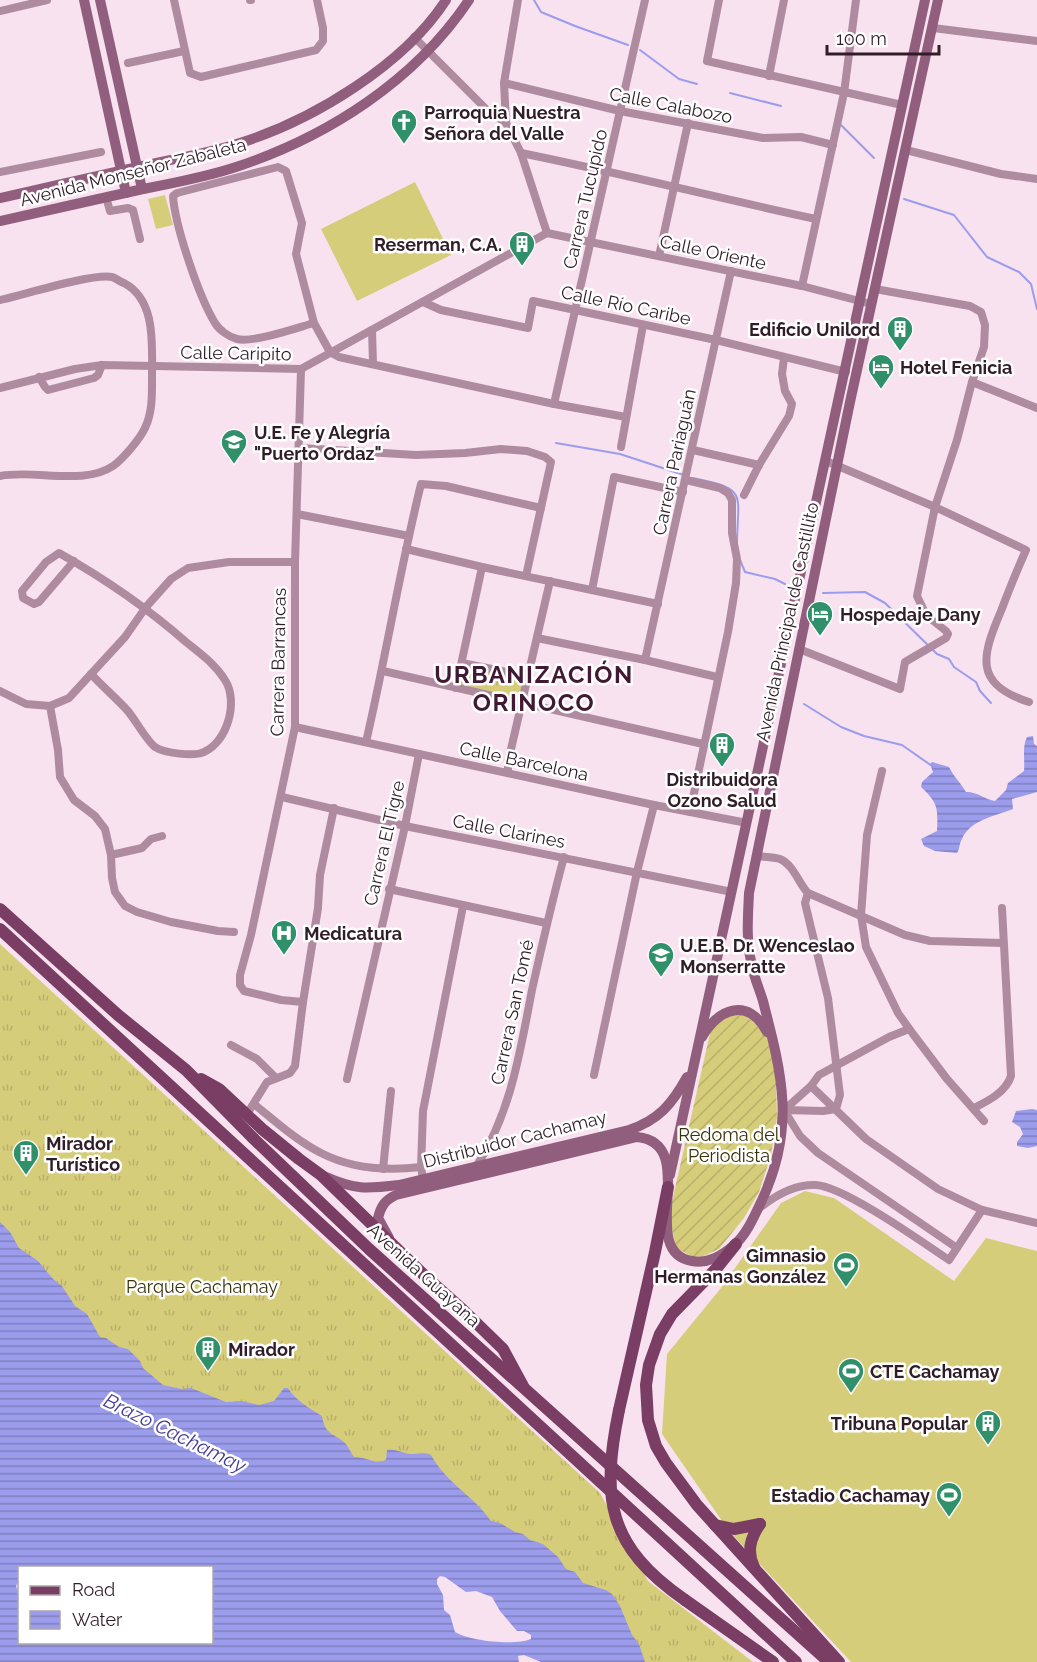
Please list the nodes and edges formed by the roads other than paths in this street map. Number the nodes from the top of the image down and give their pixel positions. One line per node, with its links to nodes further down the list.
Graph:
1 (47, 0): 15 (street)
2 (84, 0): 35 (main road)
3 (100, 0): 33 (main road)
4 (174, 0): 19 (street)
5 (317, 0): 19 (street)
6 (446, 0): 17 (main road, Avenida Monseñor Zabaleta)
7 (469, 0): 20 (main road, Avenida Monseñor Zabaleta)
8 (518, 0): 23 (street)
9 (645, 0): 26 (street, Carrera Tucupido)
10 (718, 0): 22 (street)
11 (784, 0): 22 (street)
12 (856, 0): 24 (street)
13 (925, 0): 25 (main road, Avenida Principal de Castillito)
14 (938, 0): 16 (main road, Avenida Principal de Castillito)
15 (0, 11)
16 (933, 28): 18 (street); 30 (main road, Avenida Principal de Castillito)
17 (414, 37): 20 (street); 33 (main road, Avenida Monseñor Zabaleta)
18 (1037, 41)
19 (184, 51): 21 (street)
20 (428, 52): 27 (street); 39 (main road, Avenida Monseñor Zabaleta)
21 (128, 63)
22 (769, 76): 24 (street)
23 (504, 83): 26 (street, Calle Calabozo); 27 (street)
24 (844, 93): 25 (street); 29 (street)
25 (902, 105): 54 (main road, Avenida Principal de Castillito)
26 (620, 111): 28 (street, Calle Calabozo); 34 (street, Carrera Tucupido)
27 (506, 123): 32 (street)
28 (688, 123): 29 (street, Calle Calabozo); 38 (street)
29 (833, 145): 43 (street)
30 (906, 150): 37 (street); 51 (main road, Avenida Principal de Castillito)
31 (100, 152): 36 (street)
32 (521, 153): 34 (street); 45 (street)
33 (136, 167): 35 (main road, Avenida Monseñor Zabaleta); 39 (main road)
34 (605, 170): 38 (street); 47 (street, Carrera Tucupido)
35 (122, 171): 40 (main road); 42 (main road, Avenida Monseñor Zabaleta)
36 (0, 172)
37 (1037, 179)
38 (675, 188): 43 (street); 48 (street)
39 (142, 189): 40 (main road, Avenida Monseñor Zabaleta)
40 (126, 193): 41 (main road, Avenida Monseñor Zabaleta)
41 (106, 197): 44 (main road, Avenida Monseñor Zabaleta); 46 (street)
42 (0, 198)
43 (816, 219): 50 (street)
44 (0, 221)
45 (547, 233): 47 (street, Calle Oriente); 53 (street, Calle Caripito)
46 (140, 239)
47 (590, 242): 48 (street, Calle Oriente); 55 (street, Carrera Tucupido)
48 (659, 256): 49 (street, Calle Oriente)
49 (731, 271): 50 (street, Calle Oriente); 59 (street, Carrera Pariaguán)
50 (802, 286): 54 (street, Calle Oriente)
51 (875, 288): 54 (main road, Avenida Principal de Castillito); 68 (street)
52 (0, 300): 64 (street)
53 (423, 302): 55 (street, Calle Río Caribe); 58 (street, Calle Caripito)
54 (866, 303): 66 (main road, Avenida Principal de Castillito); 78 (main road, Avenida Principal de Castillito)
55 (576, 309): 57 (street, Calle Río Caribe); 70 (street, Carrera Tucupido)
56 (314, 323): 56 (street); 60 (street)
57 (643, 325): 59 (street, Calle Río Caribe); 72 (street)
58 (372, 330): 60 (street, Calle Caripito); 62 (street)
59 (716, 340): 61 (street, Calle Río Caribe); 75 (street, Carrera Pariaguán)
60 (330, 352): 62 (street); 65 (street, Calle Caripito)
61 (784, 358): 66 (street, Calle Río Caribe); 77 (street)
62 (373, 363): 70 (street)
63 (102, 365): 64 (street, Calle Caripito); 67 (street, Calle Caripito); 67 (street)
64 (152, 367): 65 (street, Calle Caripito); 79 (street)
65 (301, 369): 74 (street, Carrera Barrancas)
66 (846, 372): 76 (main road, Avenida Principal de Castillito)
67 (39, 377): 69 (street, Calle Caripito)
68 (972, 382): 71 (street); 83 (street)
69 (0, 388)
70 (554, 404): 72 (street)
71 (1037, 408)
72 (626, 417): 73 (street)
73 (621, 447)
74 (300, 448): 84 (street); 85 (street, Carrera Barrancas)
75 (693, 450): 77 (street); 80 (street, Carrera Pariaguán)
76 (826, 461): 78 (street); 119 (main road, Avenida Principal de Castillito)
77 (759, 465): 82 (street)
78 (837, 466): 83 (street); 97 (main road, Avenida Principal de Castillito)
79 (0, 476)
80 (687, 477): 81 (street, Carrera Pariaguán); 103 (street)
81 (683, 492): 93 (street); 94 (street, Carrera Pariaguán)
82 (744, 495)
83 (936, 507): 97 (street); 106 (street)
84 (541, 508): 86 (street); 91 (street)
85 (297, 514): 86 (street); 89 (street, Carrera Barrancas)
86 (409, 536): 87 (street)
87 (406, 549): 90 (street); 100 (street)
88 (74, 561): 88 (street); 95 (street)
89 (295, 562): 95 (street); 109 (street, Carrera Barrancas)
90 (482, 567): 91 (street); 99 (street)
91 (526, 576): 92 (street)
92 (550, 581): 93 (street); 96 (street)
93 (592, 590): 94 (street)
94 (658, 604): 98 (street, Carrera Pariaguán)
95 (146, 607): 101 (street); 101 (street)
96 (537, 638): 98 (street); 102 (street)
97 (799, 649): 123 (main road, Avenida Principal de Castillito)
98 (645, 660): 103 (street)
99 (462, 663): 102 (street); 104 (street)
100 (383, 671): 104 (street); 110 (street)
101 (91, 674): 108 (street)
102 (527, 676): 107 (street)
103 (717, 677): 111 (street)
104 (456, 688): 107 (street)
105 (0, 691): 108 (street)
106 (1029, 702)
107 (522, 704): 111 (street); 114 (street)
108 (51, 706): 122 (street)
109 (295, 726): 110 (street, Calle Barcelona); 115 (street, Carrera Barrancas)
110 (366, 742): 112 (street, Calle Barcelona)
111 (703, 744): 118 (street)
112 (419, 753): 114 (street, Calle Barcelona); 120 (street, Carrera El Tigre)
113 (882, 771): 132 (street)
114 (508, 773): 116 (street, Calle Barcelona)
115 (282, 797): 117 (street, Calle Clarines); 137 (street, Carrera Barrancas)
116 (654, 805): 118 (street, Calle Barcelona); 125 (street)
117 (334, 808): 120 (street, Calle Clarines); 137 (street)
118 (690, 812): 119 (street, Calle Barcelona)
119 (747, 823): 127 (main road, Avenida Principal de Castillito)
120 (405, 825): 124 (street, Calle Clarines); 126 (street, Carrera El Tigre)
121 (162, 836): 122 (street)
122 (111, 855): 135 (street)
123 (756, 856): 128 (street); 140 (main road, Avenida Principal de Castillito)
124 (564, 857): 125 (street, Calle Clarines); 133 (street, Carrera San Tomé)
125 (637, 872): 127 (street, Calle Clarines); 144 (street)
126 (389, 889): 129 (street); 146 (street, Carrera El Tigre)
127 (732, 892): 142 (main road, Avenida Principal de Castillito)
128 (808, 893): 132 (street); 141 (street)
129 (463, 906): 133 (street); 154 (street)
130 (1002, 908): 136 (street)
131 (0, 909): 143 (main road, Avenida Guayana)
132 (861, 915): 136 (street); 138 (street)
133 (546, 922): 155 (street, Carrera San Tomé)
134 (0, 929): 170 (main road, Avenida Guayana)
135 (234, 932)
136 (1003, 943): 149 (street)
137 (303, 1002): 145 (street)
138 (909, 1029): 141 (street); 149 (street)
139 (231, 1045): 145 (street)
140 (774, 1046): 142 (main road); 152 (main road, Avenida Principal de Castillito)
141 (837, 1065): 147 (street); 151 (street)
142 (692, 1068): 155 (main road, Distribuidor Cachamay); 159 (main road, Avenida Principal de Castillito)
143 (186, 1070): 150 (main road, Distribuidor Cachamay); 166 (main road, Avenida Guayana)
144 (594, 1075)
145 (276, 1078): 150 (street)
146 (347, 1079)
147 (811, 1086): 151 (street); 152 (street)
148 (391, 1091): 156 (street)
149 (974, 1108): 153 (street)
150 (251, 1109): 156 (street); 157 (main road, Distribuidor Cachamay)
151 (836, 1109): 152 (street); 161 (street)
152 (784, 1110): 160 (main road, Avenida Principal de Castillito); 165 (street)
153 (984, 1121)
154 (421, 1167): 156 (street); 158 (street)
155 (476, 1167): 158 (main road, Distribuidor Cachamay)
156 (382, 1169)
157 (321, 1175): 158 (main road, Distribuidor Cachamay); 163 (main road, Distribuidor Cachamay)
158 (423, 1179)
159 (668, 1187): 163 (main road, Distribuidor Cachamay); 164 (main road); 169 (main road, bridge)
160 (758, 1209): 164 (main road, Avenida Principal de Castillito); 165 (street)
161 (982, 1210): 162 (street); 165 (street)
162 (1037, 1223)
163 (394, 1244): 166 (main road, Distribuidor Cachamay)
164 (736, 1244): 167 (main road)
165 (957, 1248)
166 (524, 1389): 171 (main road, Avenida Guayana)
167 (715, 1525): 168 (main road); 168 (main road)
168 (756, 1570): 172 (main road)
169 (773, 1662)
170 (796, 1662)
171 (829, 1662)
172 (839, 1662)

